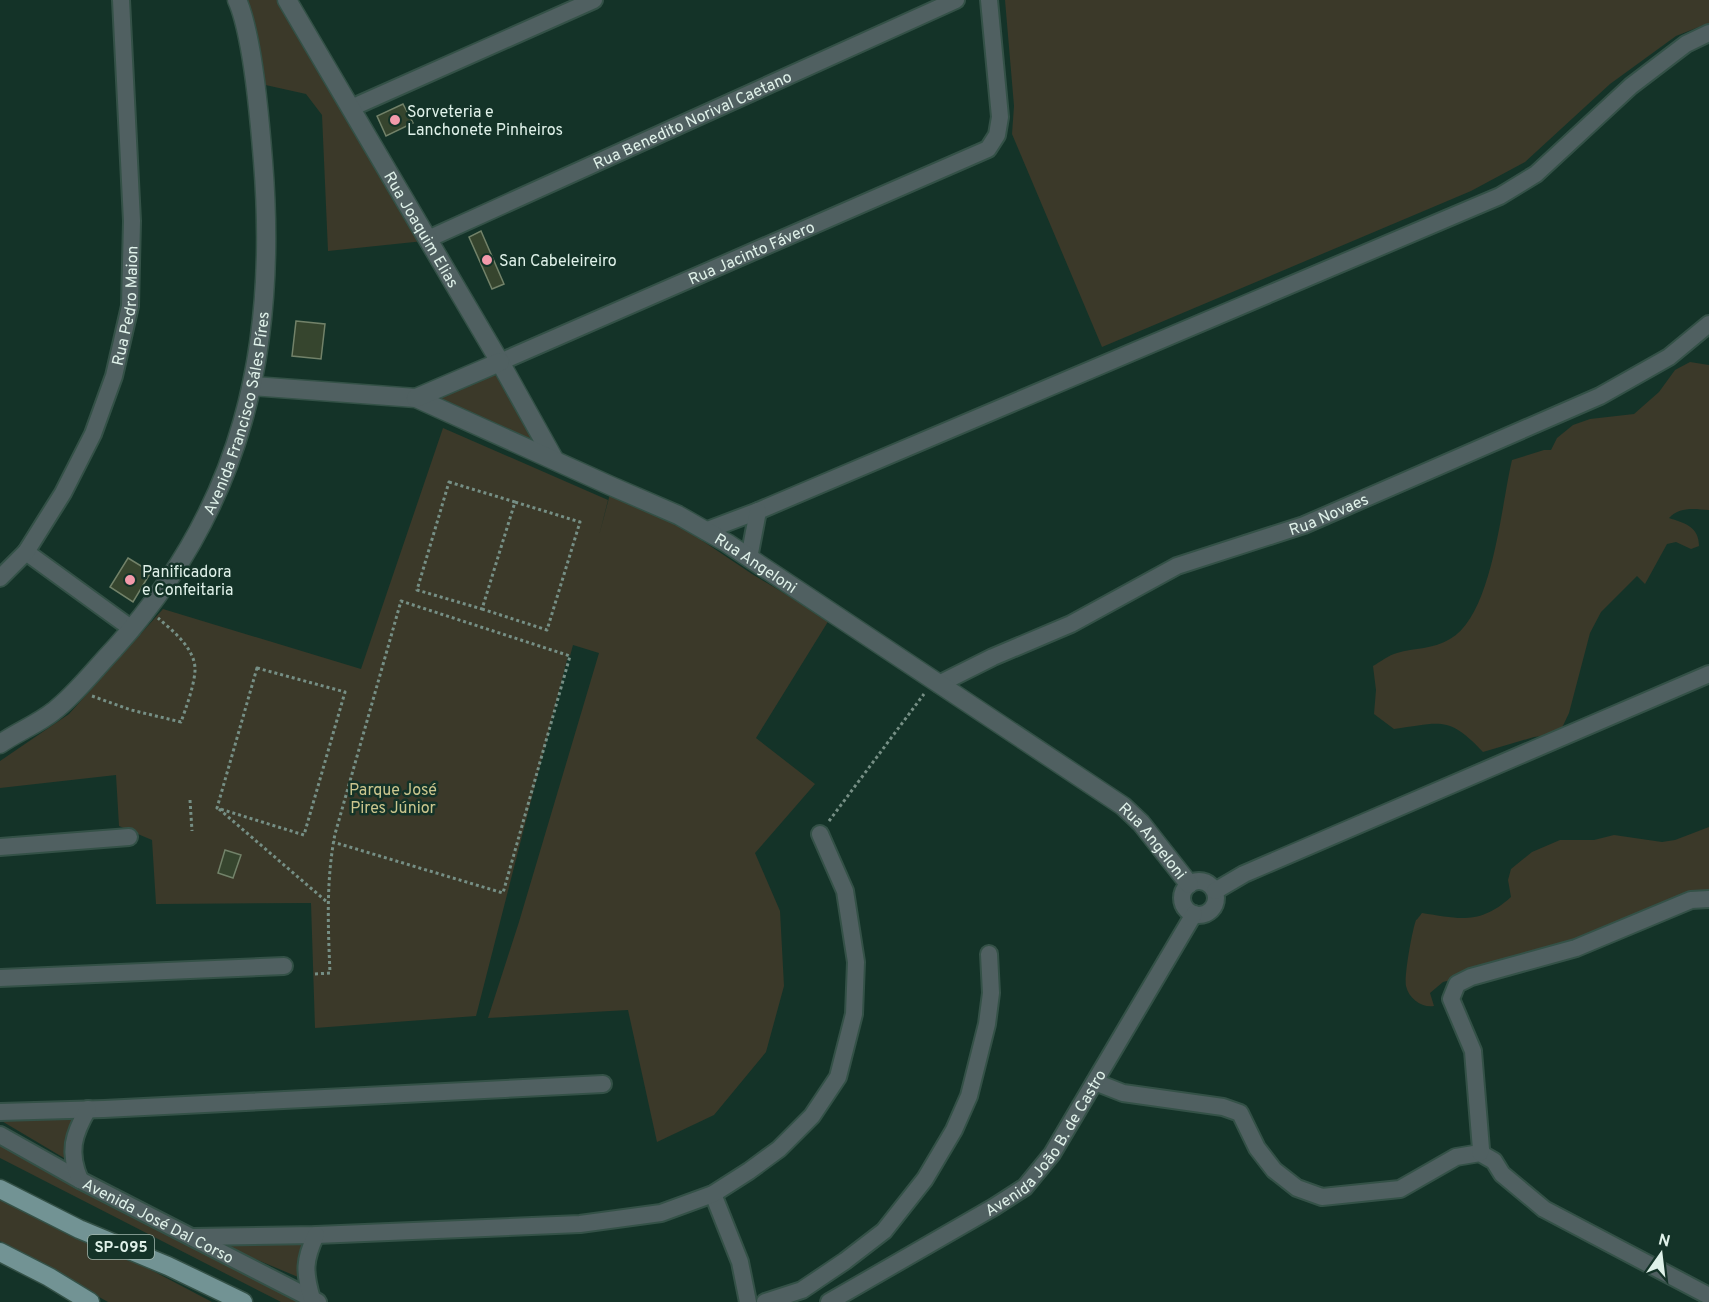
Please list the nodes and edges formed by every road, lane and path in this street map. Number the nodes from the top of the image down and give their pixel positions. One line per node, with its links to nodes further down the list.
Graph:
1 (121, 0): 18 (street, Rua Pedro Maion)
2 (238, 0): 12 (street, Avenida Francisco Sáles Píres)
3 (287, 0): 8 (street, Rua Joaquim Elias)
4 (594, 0): 8 (street)
5 (956, 0): 9 (street, Rua Benedito Norival Caetano)
6 (989, 0): 11 (street, Rua Jacinto Fávero)
7 (1709, 33): 16 (street)
8 (351, 108): 9 (street, Rua Joaquim Elias)
9 (428, 239): 11 (street, Rua Joaquim Elias)
10 (1709, 324): 25 (street, Rua Novaes)
11 (500, 362): 13 (street); 14 (street, Rua Joaquim Elias)
12 (252, 386): 13 (street, Rua Angeloni); 21 (street, Avenida Francisco Sáles Píres)
13 (416, 398): 14 (street, Rua Angeloni)
14 (554, 459): 17 (street, Rua Angeloni)
15 (514, 502): 22 (path); 22 (path); 22 (path)
16 (758, 511): 17 (street); 19 (street)
17 (705, 531): 19 (street, Rua Angeloni)
18 (26, 552): 20 (street, Rua Pedro Maion); 23 (street)
19 (749, 558): 25 (street, Rua Angeloni)
20 (0, 578)
21 (147, 609): 23 (street, Avenida Francisco Sáles Píres); 26 (path)
22 (482, 609)
23 (132, 629): 26 (street, Avenida Francisco Sáles Píres)
24 (1709, 674): 36 (street)
25 (936, 683): 31 (path); 35 (street, Rua Angeloni)
26 (76, 690): 27 (street, Avenida Francisco Sáles Píres)
27 (0, 744)
28 (190, 800): 30 (path)
29 (217, 808): 29 (path); 38 (path)
30 (192, 831)
31 (820, 834): 52 (street)
32 (129, 837): 34 (street)
33 (333, 842): 33 (path); 38 (path)
34 (0, 847)
35 (1189, 884): 36 (street); 39 (street)
36 (1215, 891): 39 (street)
37 (1709, 899): 49 (street)
38 (327, 902): 42 (path)
39 (1194, 914): 44 (street, Avenida João B. de Castro)
40 (988, 954): 61 (street)
41 (284, 966): 43 (street)
42 (315, 974)
43 (0, 978)
44 (1095, 1082): 49 (street); 62 (street, Avenida João B. de Castro)
45 (603, 1084): 46 (street)
46 (88, 1109): 47 (street); 50 (street)
47 (0, 1112)
48 (0, 1135): 50 (street, Avenida José Dal Corso)
49 (1480, 1153): 56 (street)
50 (80, 1180): 54 (street, Avenida José Dal Corso)
51 (0, 1189): 59 (main road, SP-095)
52 (713, 1194): 53 (street); 60 (street)
53 (316, 1235): 54 (street); 57 (street)
54 (194, 1237): 57 (street, Avenida José Dal Corso)
55 (0, 1252): 58 (main road)
56 (1709, 1296)
57 (315, 1300)
58 (90, 1302)
59 (243, 1302)
60 (748, 1302)
61 (765, 1302)
62 (830, 1302)

